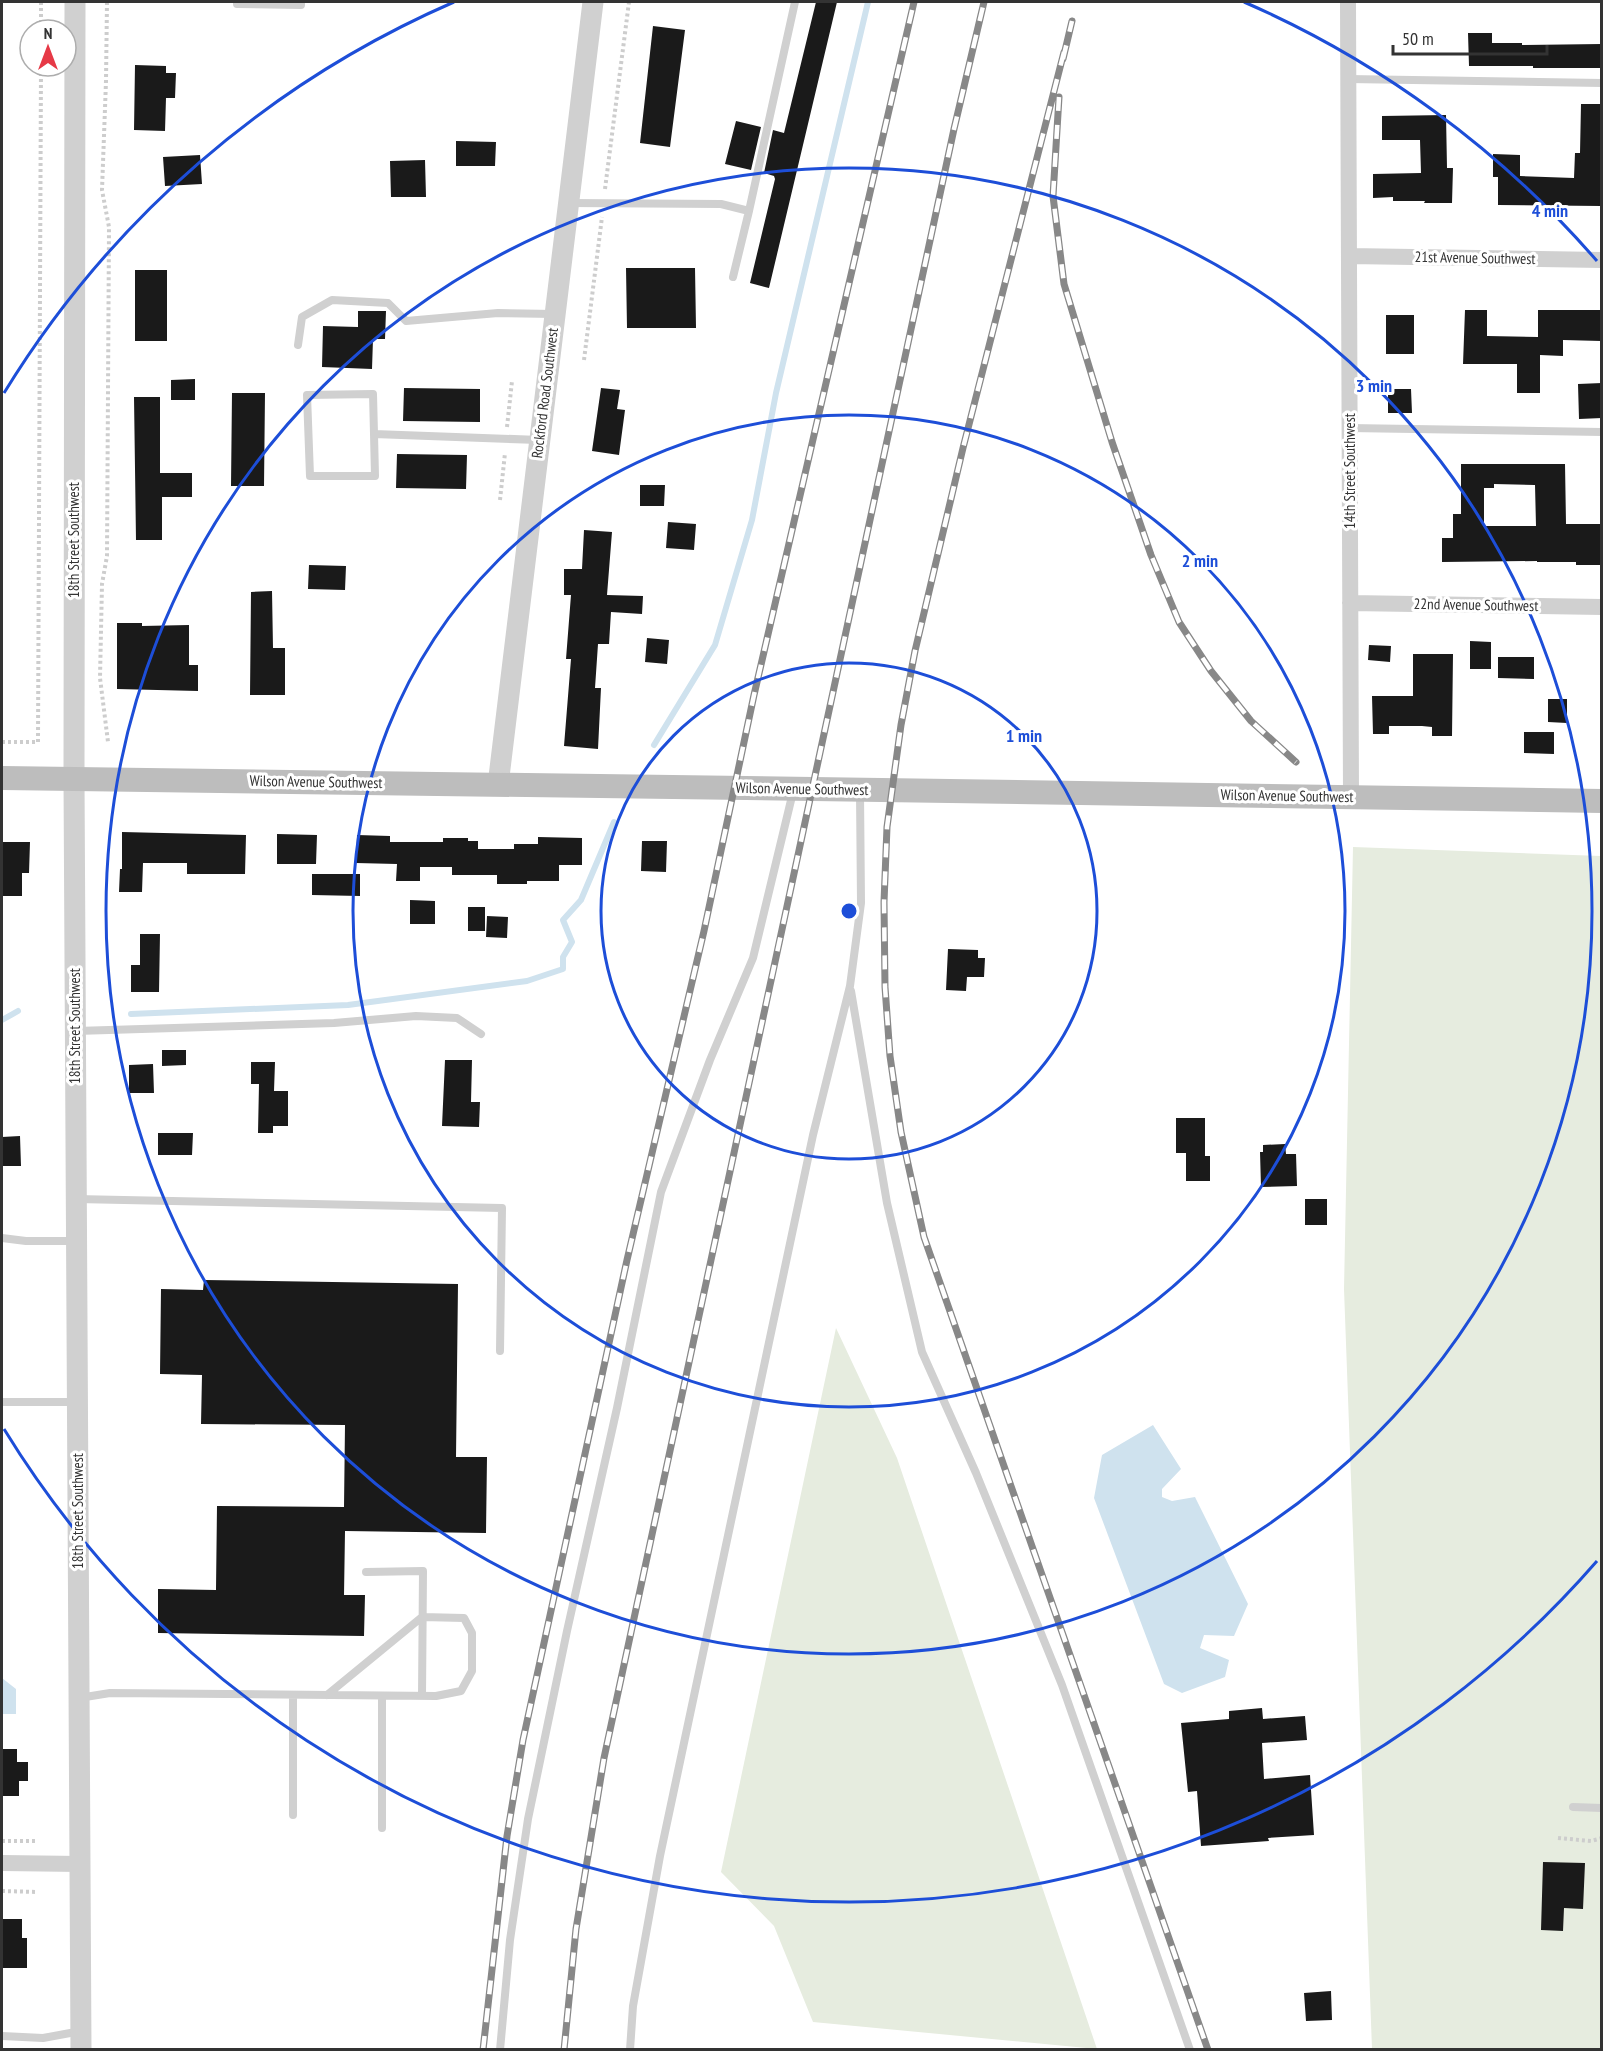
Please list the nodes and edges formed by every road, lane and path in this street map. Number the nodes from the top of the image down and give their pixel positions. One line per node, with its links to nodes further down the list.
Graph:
1 (41, 2): 10 (path)
2 (75, 2): 32 (street, 18th Street Southwest)
3 (106, 2): 30 (path)
4 (237, 2): 5 (lane)
5 (301, 2)
6 (593, 2): 14 (street, Rockford Road Southwest)
7 (629, 2): 15 (path)
8 (795, 2): 16 (lane)
9 (1348, 2): 12 (street, 14th Street Southwest)
10 (41, 18)
11 (41, 78): 29 (path)
12 (1348, 79): 13 (lane); 17 (street, 14th Street Southwest)
13 (1602, 83)
14 (568, 203): 15 (lane); 20 (street, Rockford Road Southwest)
15 (603, 203): 16 (lane); 22 (path)
16 (749, 211): 19 (lane)
17 (1349, 256): 18 (street, 21st Avenue Southwest); 23 (street, 14th Street Southwest)
18 (1602, 260)
19 (733, 277)
20 (555, 314): 21 (lane); 26 (street, Rockford Road Southwest)
21 (298, 345)
22 (584, 360)
23 (1350, 428): 24 (lane); 27 (street, 14th Street Southwest)
24 (1602, 432)
25 (374, 434): 25 (lane); 26 (lane)
26 (539, 440): 33 (street, Rockford Road Southwest)
27 (1350, 603): 28 (street, 22nd Avenue Southwest); 36 (street, 14th Street Southwest)
28 (1602, 607)
29 (2, 742)
30 (108, 742)
31 (2, 778): 32 (main road, Wilson Avenue Southwest)
32 (74, 779): 33 (main road, Wilson Avenue Southwest); 39 (street, 18th Street Southwest)
33 (498, 785): 34 (main road, Wilson Avenue Southwest)
34 (794, 789): 35 (main road, Wilson Avenue Southwest); 68 (lane)
35 (860, 789): 36 (main road, Wilson Avenue Southwest); 38 (lane)
36 (1351, 797): 37 (main road, Wilson Avenue Southwest)
37 (1602, 801)
38 (850, 986): 69 (lane); 70 (lane)
39 (75, 1031): 40 (lane); 41 (street, 18th Street Southwest)
40 (481, 1034)
41 (76, 1199): 43 (street, 18th Street Southwest); 44 (lane)
42 (2, 1238): 43 (lane)
43 (76, 1241): 46 (street, 18th Street Southwest)
44 (500, 1351)
45 (2, 1402): 46 (lane)
46 (77, 1402): 53 (street, 18th Street Southwest)
47 (366, 1572): 48 (lane)
48 (422, 1617): 50 (lane); 52 (lane); 52 (lane)
49 (293, 1695): 50 (lane); 53 (lane); 56 (lane)
50 (327, 1695): 51 (lane)
51 (382, 1696): 52 (lane); 57 (lane)
52 (422, 1696)
53 (79, 1698): 63 (street, 18th Street Southwest)
54 (1573, 1807): 55 (lane)
55 (1602, 1808)
56 (293, 1815)
57 (382, 1828)
58 (1558, 1838): 59 (path)
59 (1602, 1838)
60 (2, 1841): 61 (path)
61 (38, 1841)
62 (2, 1863): 63 (street)
63 (80, 1864): 67 (street, 18th Street Southwest)
64 (2, 1891): 65 (path)
65 (38, 1892)
66 (2, 2036): 67 (lane)
67 (81, 2040)
68 (500, 2049)
69 (630, 2049)
70 (1190, 2049)

